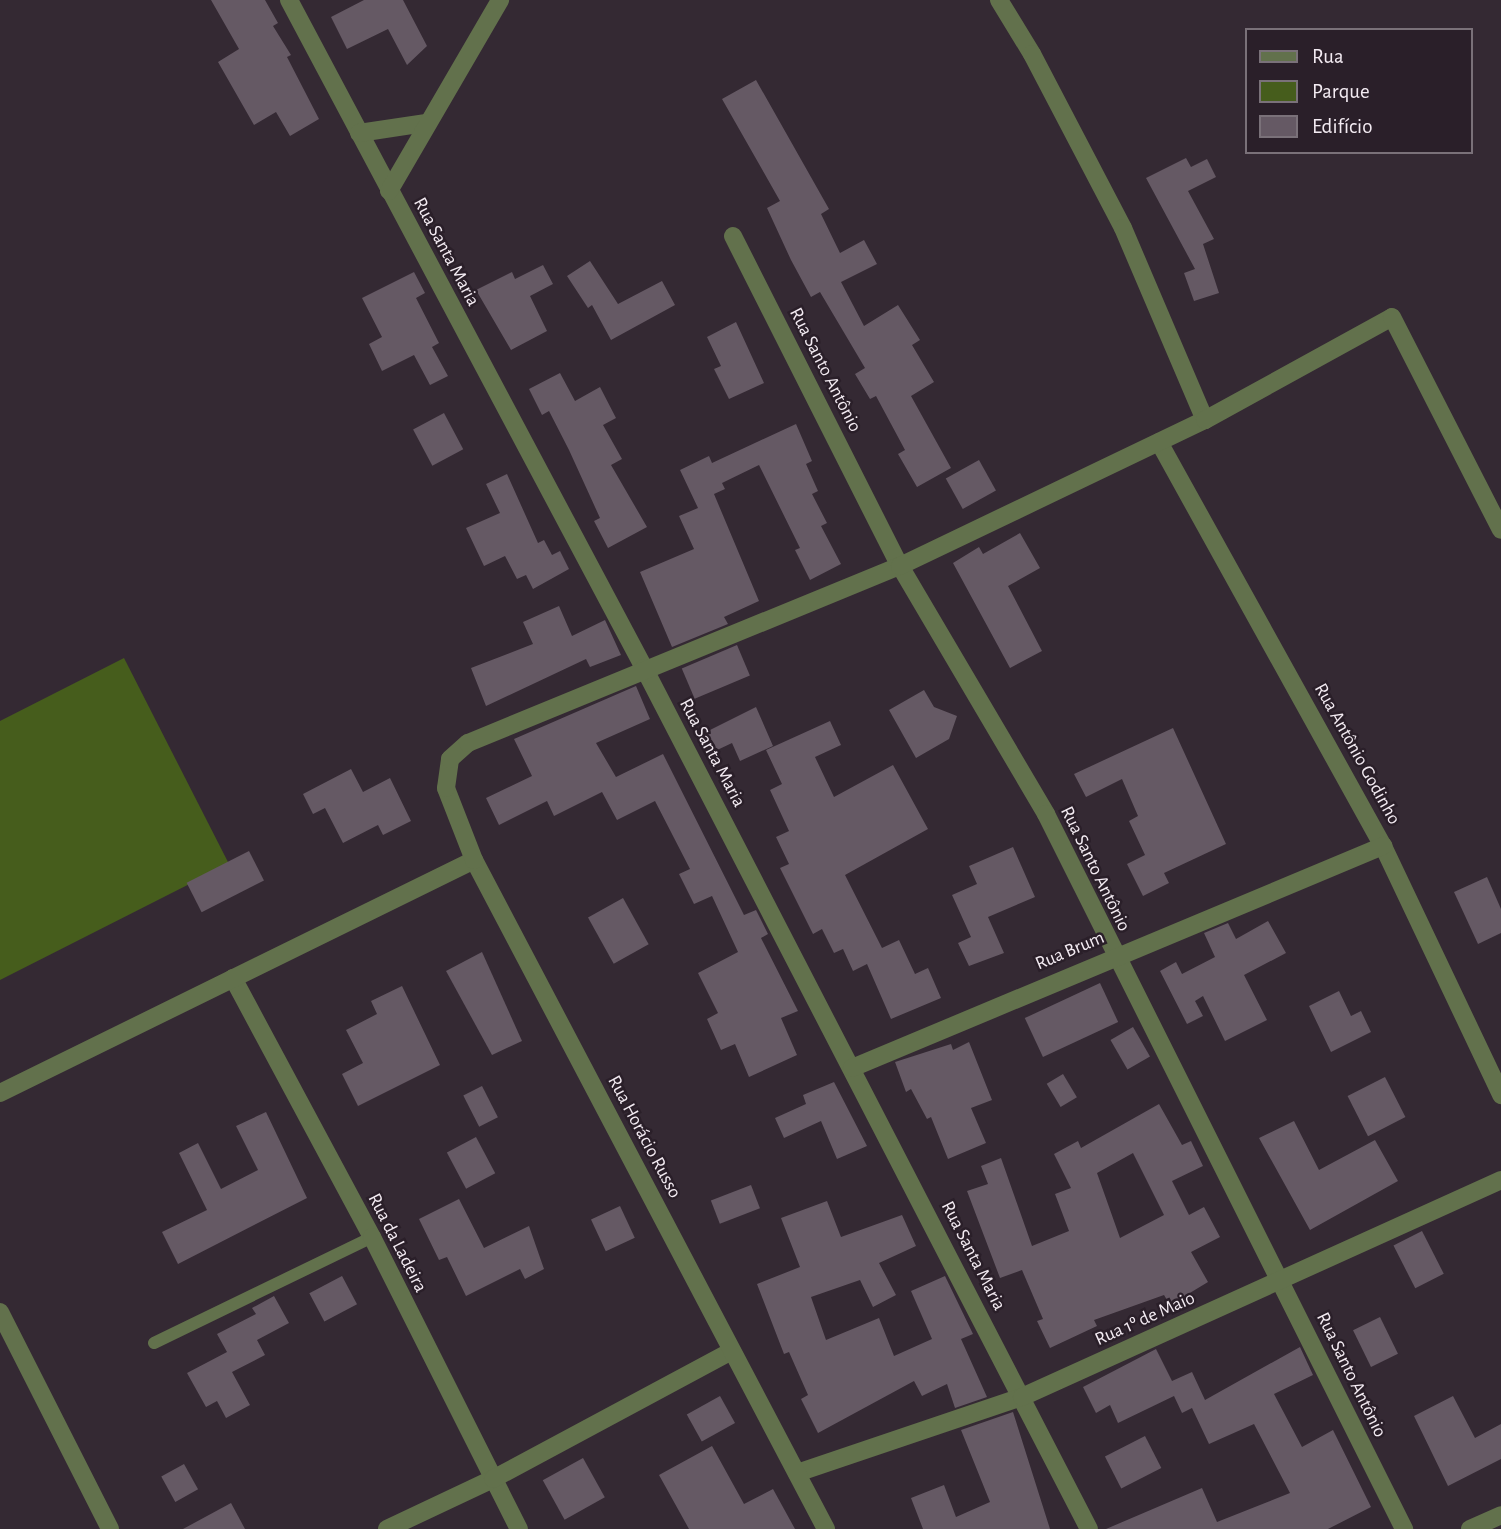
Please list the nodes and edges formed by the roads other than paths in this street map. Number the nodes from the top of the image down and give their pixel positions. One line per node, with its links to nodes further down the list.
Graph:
1 (289, 0): 5 (street, Rua Santa Maria)
2 (500, 0): 4 (street)
3 (999, 0): 8 (street)
4 (426, 123): 5 (street); 6 (street)
5 (359, 133): 6 (street, Rua Santa Maria)
6 (390, 191): 12 (street, Rua Santa Maria)
7 (733, 236): 11 (street, Rua Santo Antônio)
8 (1205, 420): 9 (street); 10 (street)
9 (1159, 442): 11 (street); 13 (street, Rua Antônio Godinho)
10 (1501, 530)
11 (900, 566): 12 (street); 15 (street, Rua Santo Antônio)
12 (644, 668): 14 (street, Rua Horácio Russo); 17 (street, Rua Santa Maria)
13 (1384, 846): 15 (street, Rua Brum); 19 (street, Rua Antônio Godinho)
14 (474, 860): 16 (street); 25 (street, Rua Horácio Russo)
15 (1114, 955): 17 (street, Rua Brum); 22 (street, Rua Santo Antônio)
16 (233, 978): 18 (street); 21 (street, Rua da Ladeira)
17 (852, 1068): 26 (street, Rua Santa Maria)
18 (0, 1093)
19 (1501, 1095)
20 (1501, 1180): 22 (street, Rua 1º de Maio)
21 (372, 1237): 24 (lane); 28 (street, Rua da Ladeira)
22 (1281, 1281): 26 (street, Rua 1º de Maio); 35 (street, Rua Santo Antônio)
23 (0, 1312): 30 (street)
24 (154, 1343)
25 (732, 1351): 27 (street, Rua Horácio Russo); 28 (street)
26 (1022, 1397): 27 (street, Rua 1º de Maio); 34 (street, Rua Santa Maria)
27 (797, 1473): 33 (street, Rua Horácio Russo)
28 (493, 1479): 31 (street); 32 (street, Rua da Ladeira)
29 (1501, 1515): 36 (street)
30 (110, 1529)
31 (387, 1529)
32 (519, 1529)
33 (826, 1529)
34 (1089, 1529)
35 (1404, 1529)
36 (1469, 1529)

